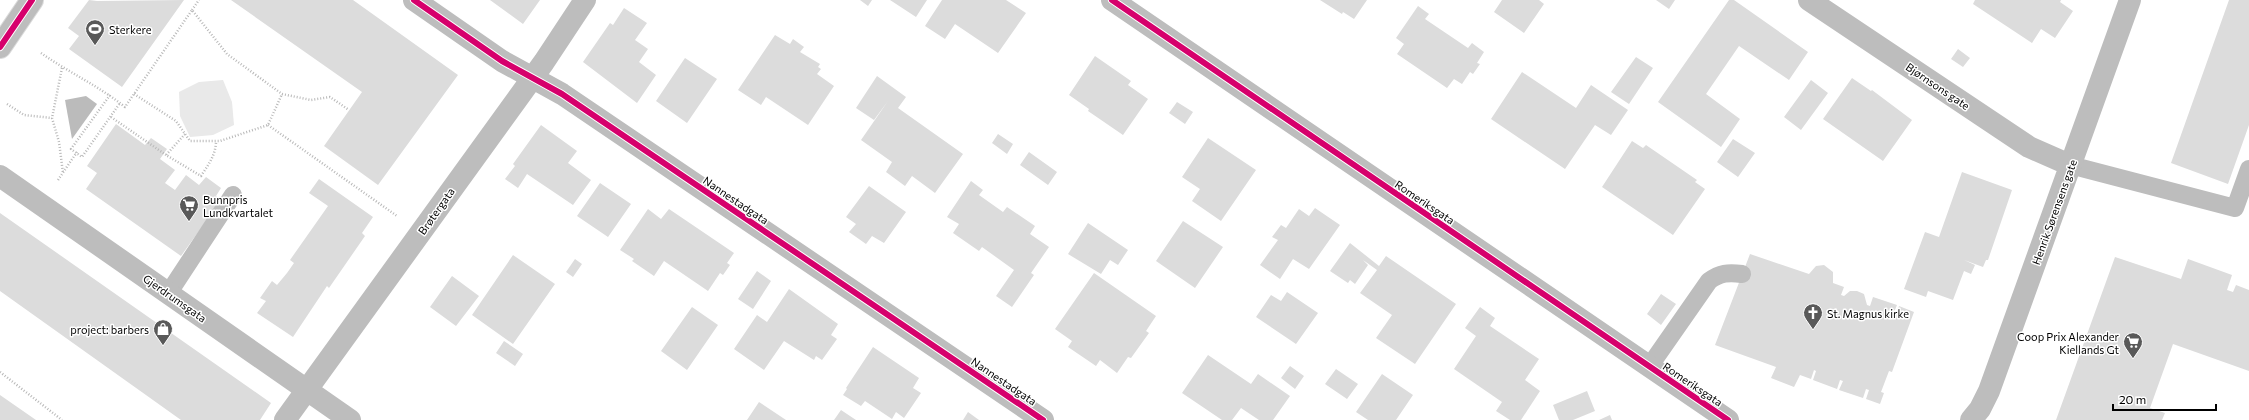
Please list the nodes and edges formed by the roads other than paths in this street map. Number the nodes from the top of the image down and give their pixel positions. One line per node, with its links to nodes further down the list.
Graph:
1 (32, 0): 7 (street)
2 (414, 0): 8 (street, Nannestadgata)
3 (585, 0): 8 (street, Brøtergata)
4 (1112, 0): 15 (street, Romeriksgata)
5 (1809, 0): 9 (street, Bjørnsons gate)
6 (2130, 0): 9 (street, Henrik Sørensens gate)
7 (0, 47)
8 (532, 77): 16 (street, Brøtergata); 19 (street, Nannestadgata)
9 (2070, 165): 10 (lane); 21 (street, Henrik Sørensens gate)
10 (2249, 169)
11 (0, 176): 14 (street, Gjerdrumsgata)
12 (233, 195): 14 (lane)
13 (1742, 274): 15 (lane)
14 (168, 294): 16 (street, Gjerdrumsgata)
15 (1649, 367): 20 (street, Romeriksgata)
16 (306, 390): 17 (street, Brøtergata); 18 (street, Gjerdrumsgata)
17 (285, 420)
18 (350, 420)
19 (1043, 420)
20 (1728, 420)
21 (1971, 420)

